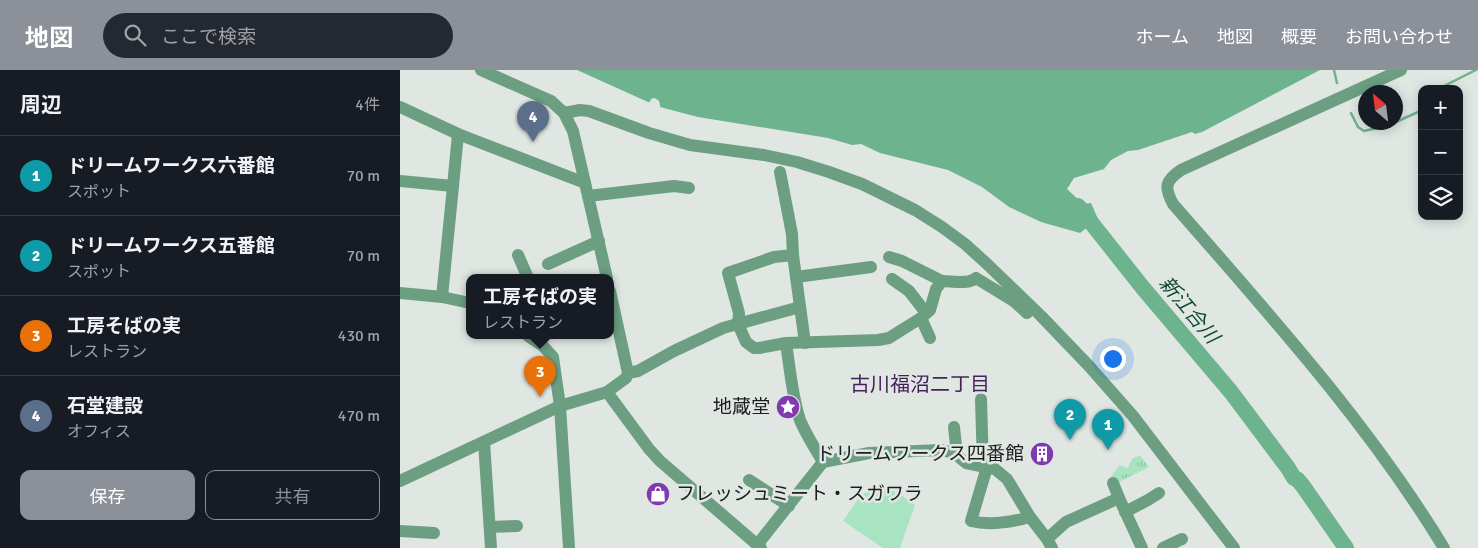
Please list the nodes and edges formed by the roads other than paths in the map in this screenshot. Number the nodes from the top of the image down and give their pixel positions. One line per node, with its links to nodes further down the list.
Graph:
1 (481, 70): 4 (street)
2 (1401, 70): 66 (street)
3 (400, 107): 5 (street)
4 (564, 113): 8 (street); 29 (street)
5 (458, 134): 8 (street); 9 (street)
6 (780, 172): 14 (street)
7 (400, 181): 9 (street)
8 (585, 182): 11 (street)
9 (453, 186): 24 (street)
10 (689, 188): 11 (street)
11 (588, 196): 12 (street)
12 (599, 241): 16 (street); 19 (street)
13 (518, 255): 18 (street)
14 (793, 255): 20 (street); 30 (street)
15 (889, 257): 22 (street)
16 (548, 264)
17 (871, 267): 20 (street)
18 (526, 274)
19 (606, 274)
20 (796, 277): 26 (street)
21 (892, 279): 28 (street)
22 (942, 281): 28 (street); 29 (street)
23 (400, 293): 24 (street)
24 (442, 297): 25 (street)
25 (466, 301)
26 (800, 307): 30 (street); 34 (street)
27 (614, 309): 37 (street)
28 (924, 316): 31 (street); 34 (street)
29 (1041, 316): 65 (street)
30 (738, 324): 35 (street); 37 (street)
31 (930, 338)
32 (532, 339): 36 (street)
33 (547, 339): 36 (street)
34 (805, 342): 35 (street)
35 (786, 343): 44 (street)
36 (549, 352): 40 (street)
37 (628, 373): 38 (street)
38 (607, 392): 40 (street); 60 (street)
39 (981, 399): 45 (street)
40 (560, 406): 42 (street); 62 (street)
41 (954, 427): 43 (street)
42 (484, 442): 47 (street); 55 (street)
43 (954, 453): 44 (street); 45 (street)
44 (823, 462): 51 (street)
45 (985, 466): 53 (street); 53 (street)
46 (749, 480): 51 (street)
47 (400, 481)
48 (1113, 483): 50 (street)
49 (1159, 493): 52 (street)
50 (1119, 498): 52 (street); 59 (street)
51 (789, 506): 60 (street)
52 (1125, 512): 63 (street)
53 (1030, 517): 59 (street)
54 (517, 526): 55 (street)
55 (490, 528): 61 (street)
56 (400, 531): 57 (street)
57 (434, 533)
58 (1182, 539): 64 (street)
59 (1050, 546)
60 (759, 547)
61 (491, 548)
62 (569, 548)
63 (1142, 548)
64 (1164, 548)
65 (1234, 548)
66 (1444, 548)

